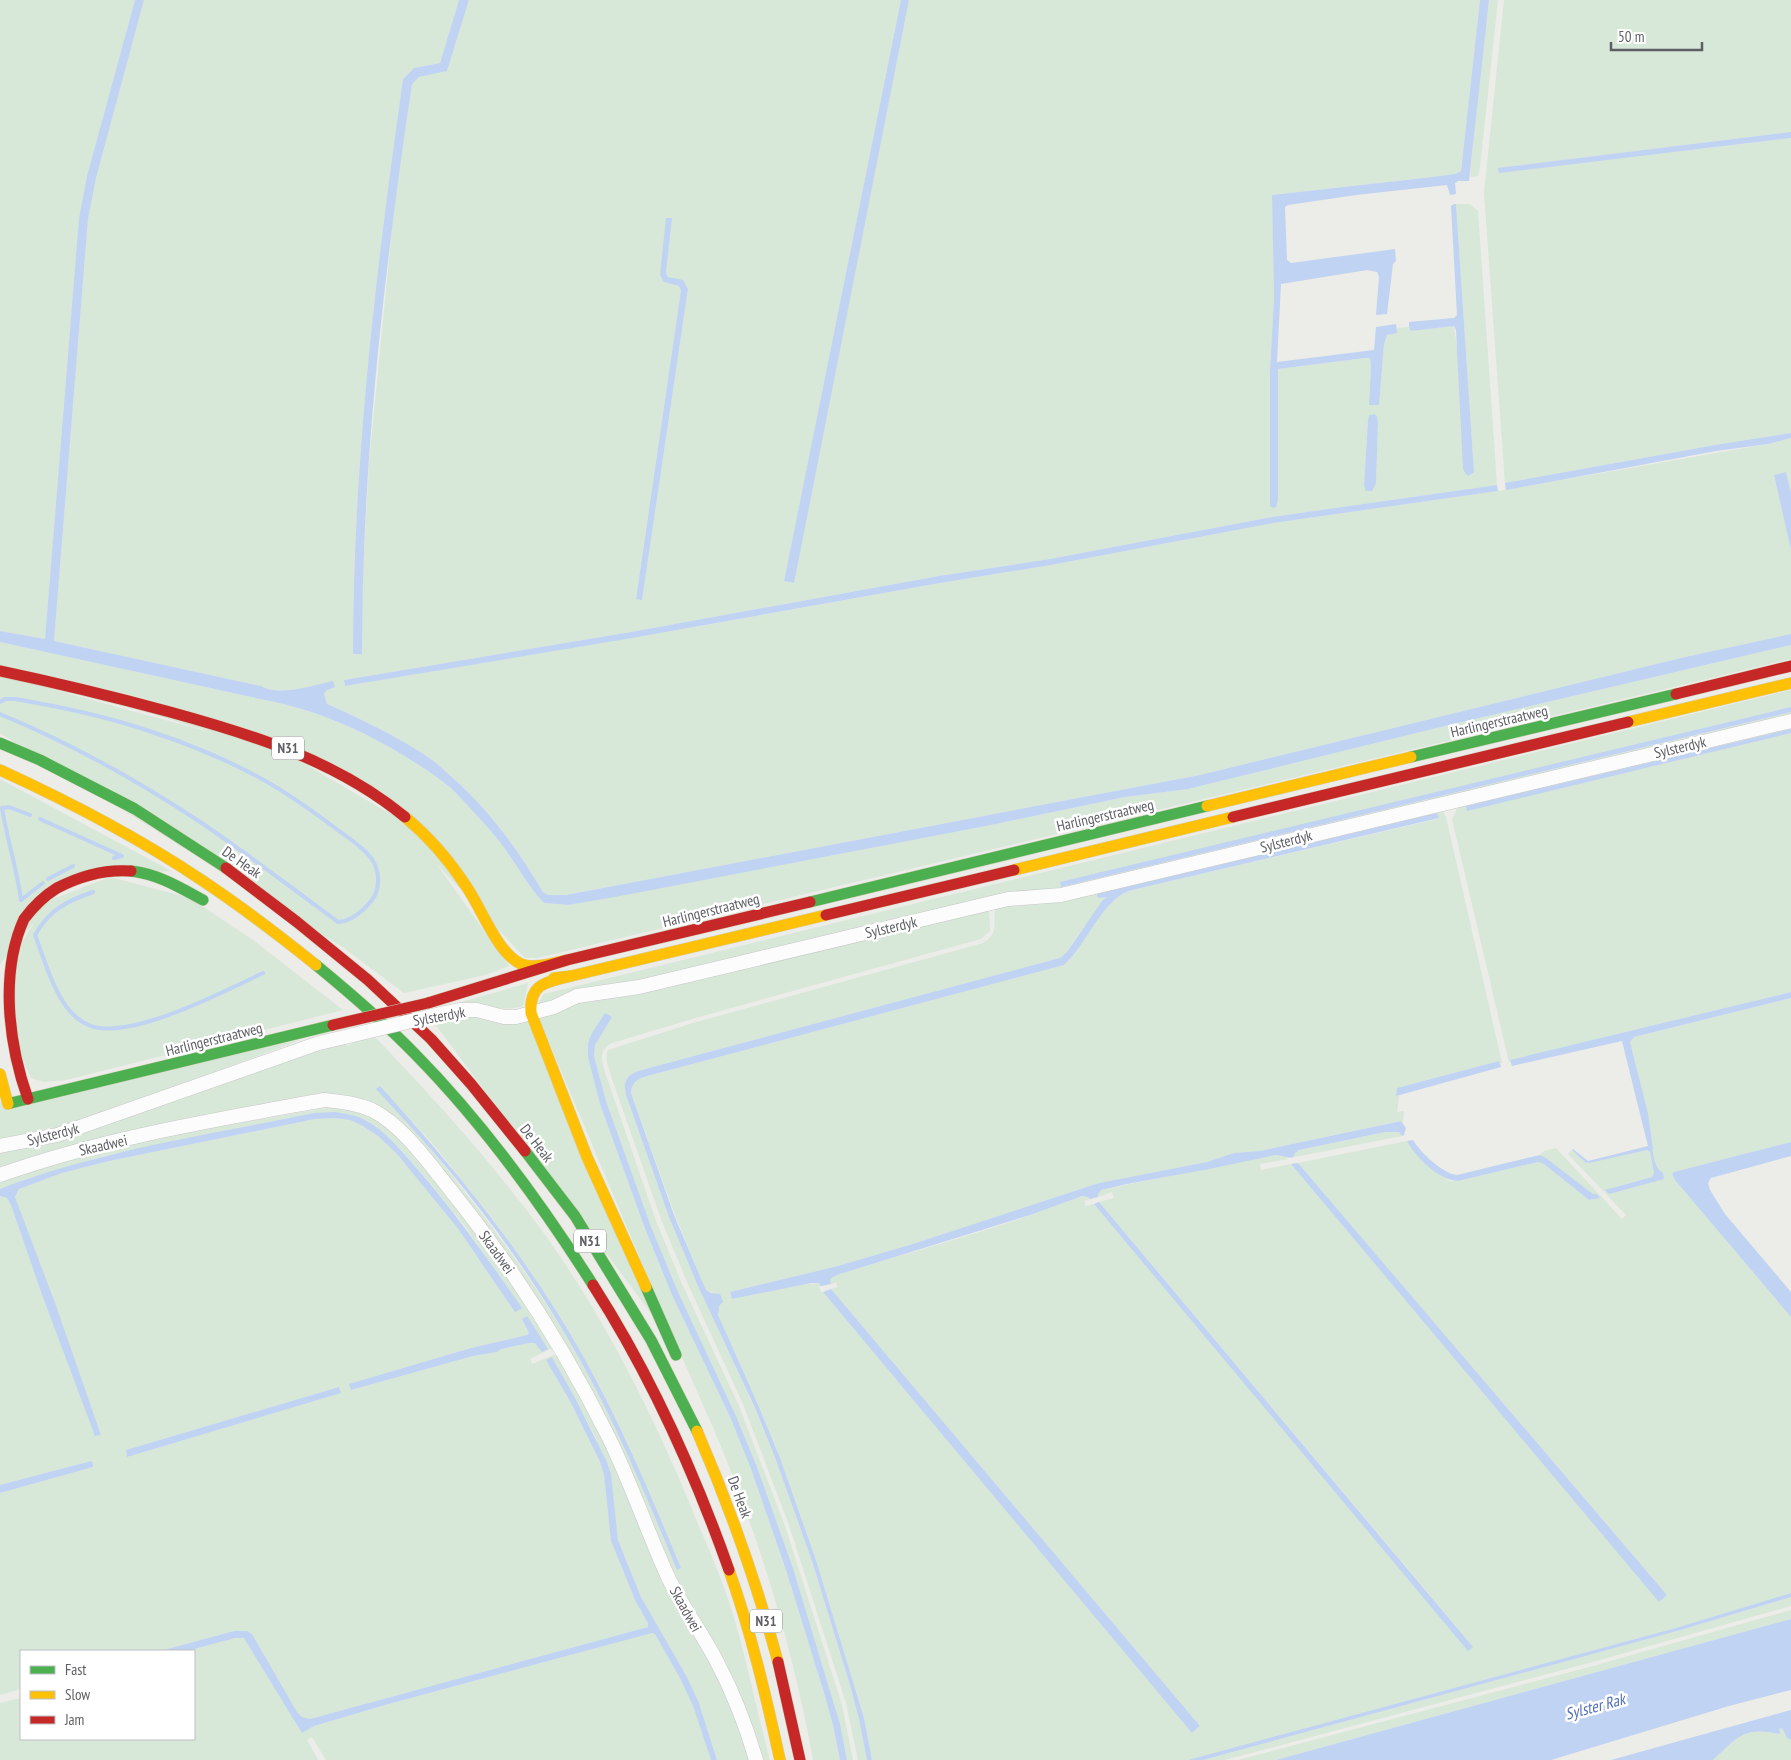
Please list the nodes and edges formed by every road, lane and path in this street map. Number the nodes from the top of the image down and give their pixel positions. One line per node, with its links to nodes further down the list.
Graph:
1 (1791, 666): 8 (main road, Harlingerstraatweg)
2 (0, 671): 8 (main road, N31)
3 (1791, 682): 9 (main road, Harlingerstraatweg)
4 (1791, 721): 12 (street, Sylsterdyk)
5 (0, 743): 22 (main road, De Heak / N31)
6 (0, 770): 19 (main road, N31)
7 (211, 905): 15 (main road)
8 (567, 960): 10 (main road, Harlingerstraatweg)
9 (571, 976): 10 (main road, Harlingerstraatweg); 12 (main road, N31)
10 (428, 1003): 15 (main road, Harlingerstraatweg, bridge)
11 (350, 1010): 13 (main road)
12 (531, 1013): 17 (street, Sylsterdyk, bridge); 20 (main road, N31)
13 (384, 1043)
14 (0, 1074): 15 (main road, Harlingerstraatweg)
15 (28, 1099)
16 (465, 1127): 19 (main road, N31)
17 (0, 1146)
18 (0, 1175): 23 (street, Skaadwei)
19 (552, 1221): 24 (main road, N31)
20 (681, 1369)
21 (687, 1386): 22 (main road, N31)
22 (720, 1484): 25 (main road, De Heak / N31)
23 (756, 1760)
24 (780, 1760)
25 (800, 1760)

